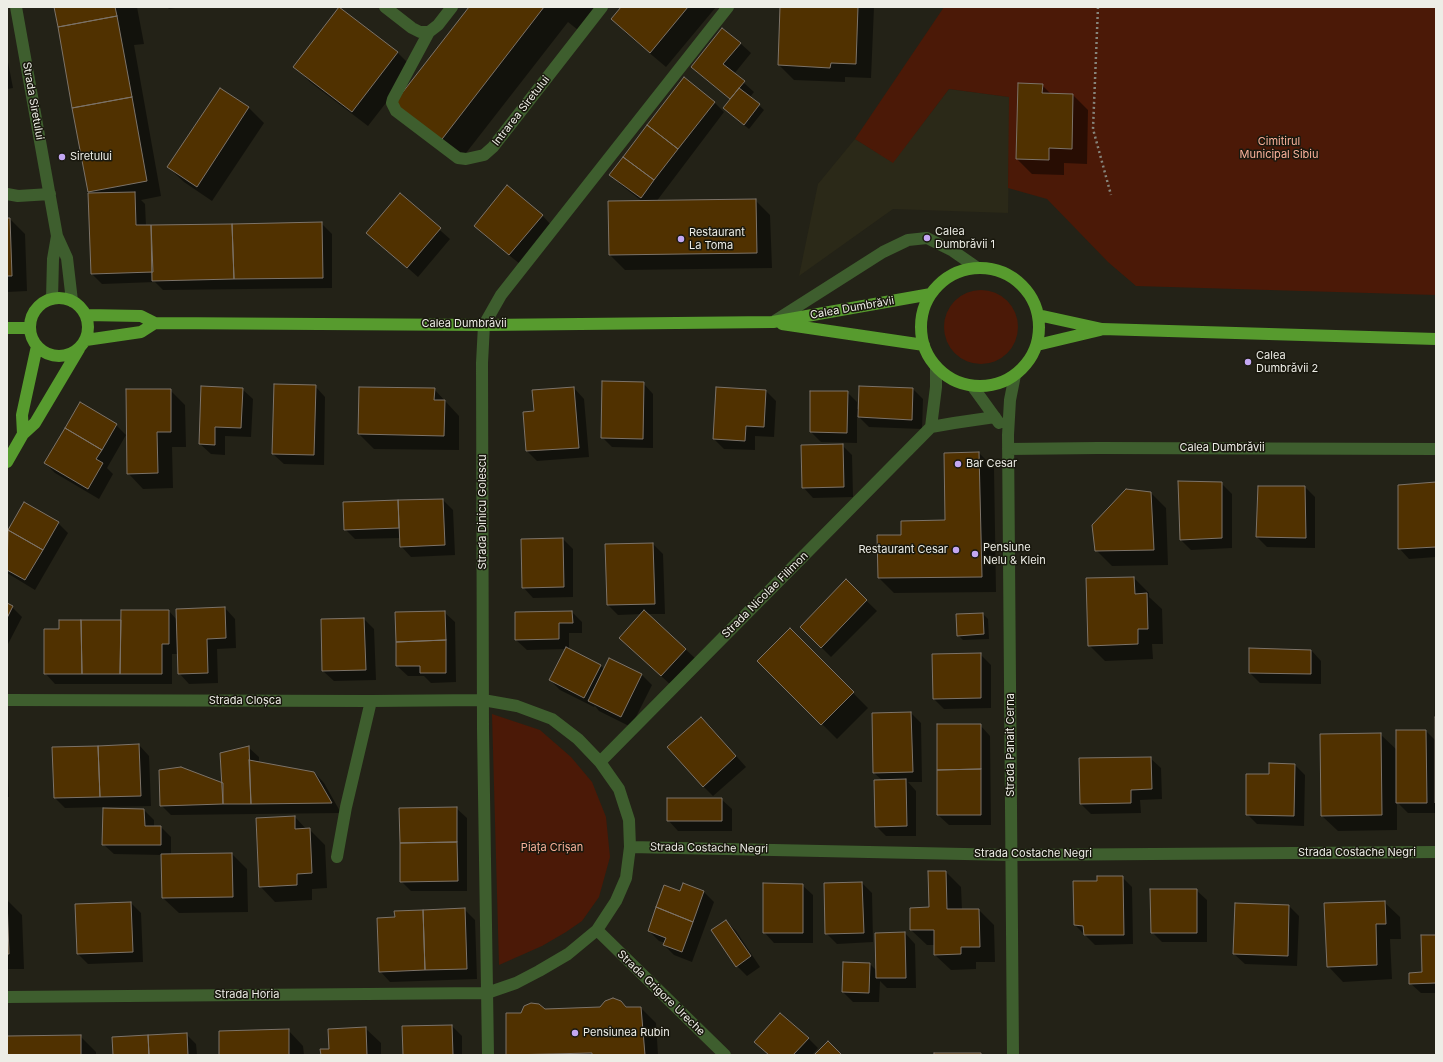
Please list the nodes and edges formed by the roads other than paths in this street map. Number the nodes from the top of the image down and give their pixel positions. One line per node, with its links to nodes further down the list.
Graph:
1 (16, 7): 8 (street, Strada Siretului)
2 (386, 7): 6 (street)
3 (452, 7): 6 (street, Intrarea Siretului)
4 (602, 7): 6 (street, Intrarea Siretului)
5 (728, 7): 18 (street)
6 (429, 32)
7 (7, 194): 8 (street)
8 (50, 194): 9 (street, Strada Siretului)
9 (57, 236): 12 (street, Strada Siretului); 13 (street, Strada Siretului)
10 (976, 267): 11 (main road); 15 (main road); 16 (street)
11 (931, 294): 16 (main road, Calea Dumbrăvii); 24 (main road)
12 (52, 299): 13 (main road); 20 (main road)
13 (72, 301): 14 (main road)
14 (86, 315): 17 (main road, Calea Dumbrăvii); 23 (main road)
15 (1038, 315): 21 (main road); 25 (main road)
16 (773, 322): 18 (main road, Calea Dumbrăvii); 24 (main road, Calea Dumbrăvii)
17 (155, 323): 18 (main road, Calea Dumbrăvii); 23 (main road, Calea Dumbrăvii)
18 (484, 325): 38 (street, Strada Dinicu Golescu)
19 (7, 328): 20 (main road)
20 (30, 328): 26 (main road)
21 (1102, 329): 22 (main road); 25 (main road)
22 (1436, 339)
23 (83, 344): 26 (main road); 32 (main road)
24 (924, 345): 27 (main road)
25 (1037, 345): 28 (main road)
26 (37, 346): 32 (main road)
27 (936, 367): 29 (main road); 31 (street)
28 (1015, 375): 29 (main road); 33 (street, Strada Panait Cerna)
29 (973, 388): 30 (street)
30 (995, 417): 31 (street); 33 (street)
31 (931, 427): 40 (street, Strada Nicolae Filimon)
32 (23, 434): 36 (main road)
33 (1008, 435): 34 (street, Strada Panait Cerna)
34 (1008, 449): 35 (street, Calea Dumbrăvii); 43 (street, Strada Panait Cerna)
35 (1436, 449)
36 (7, 462)
37 (7, 700): 39 (street, Strada Cloșca)
38 (483, 700): 39 (street, Strada Cloșca); 40 (street); 46 (street)
39 (371, 701): 44 (street)
40 (600, 762): 41 (street)
41 (630, 847): 43 (street, Strada Costache Negri); 45 (street)
42 (1436, 852): 43 (street, Strada Costache Negri)
43 (1012, 855): 50 (street, Strada Panait Cerna)
44 (337, 857)
45 (597, 930): 46 (street); 49 (street, Strada Grigore Ureche)
46 (487, 993): 47 (street, Strada Horia); 48 (street)
47 (7, 997)
48 (488, 1055)
49 (725, 1055)
50 (1013, 1055)

